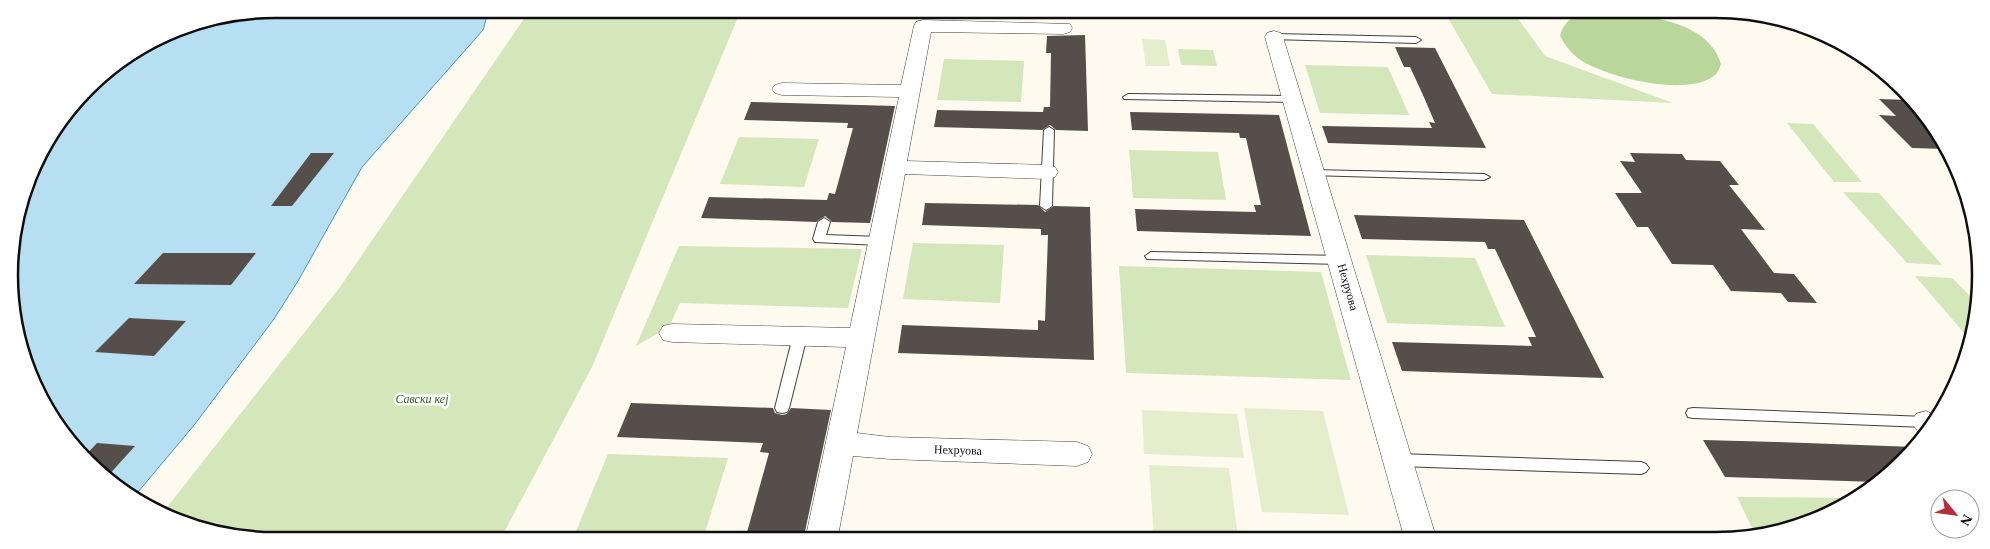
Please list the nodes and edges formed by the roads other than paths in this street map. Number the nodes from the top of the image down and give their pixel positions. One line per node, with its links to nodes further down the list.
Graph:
1 (1063, 28): 5 (street)
2 (1274, 37): 3 (lane); 7 (street, Нехруова)
3 (1416, 40)
4 (782, 88): 5 (street)
5 (910, 91): 9 (street)
6 (1128, 97): 7 (lane)
7 (1292, 99): 11 (street, Нехруова)
8 (1049, 130): 10 (lane)
9 (895, 167): 10 (street); 15 (street)
10 (1047, 172): 13 (lane)
11 (1314, 173): 12 (lane); 17 (street, Нехруова)
12 (1484, 177)
13 (1046, 206)
14 (824, 222): 15 (lane)
15 (880, 241): 20 (street)
16 (1150, 256): 17 (lane)
17 (1340, 260): 26 (street, Нехруова)
18 (672, 333): 19 (street)
19 (800, 336): 20 (street); 21 (lane)
20 (861, 338): 24 (street)
21 (782, 408)
22 (1692, 413): 23 (lane)
23 (1924, 424)
24 (840, 443): 25 (street, Нехруова); 28 (street)
25 (1077, 454)
26 (1398, 460): 27 (lane); 29 (street, Нехруова)
27 (1641, 468)
28 (823, 532)
29 (1419, 532)

